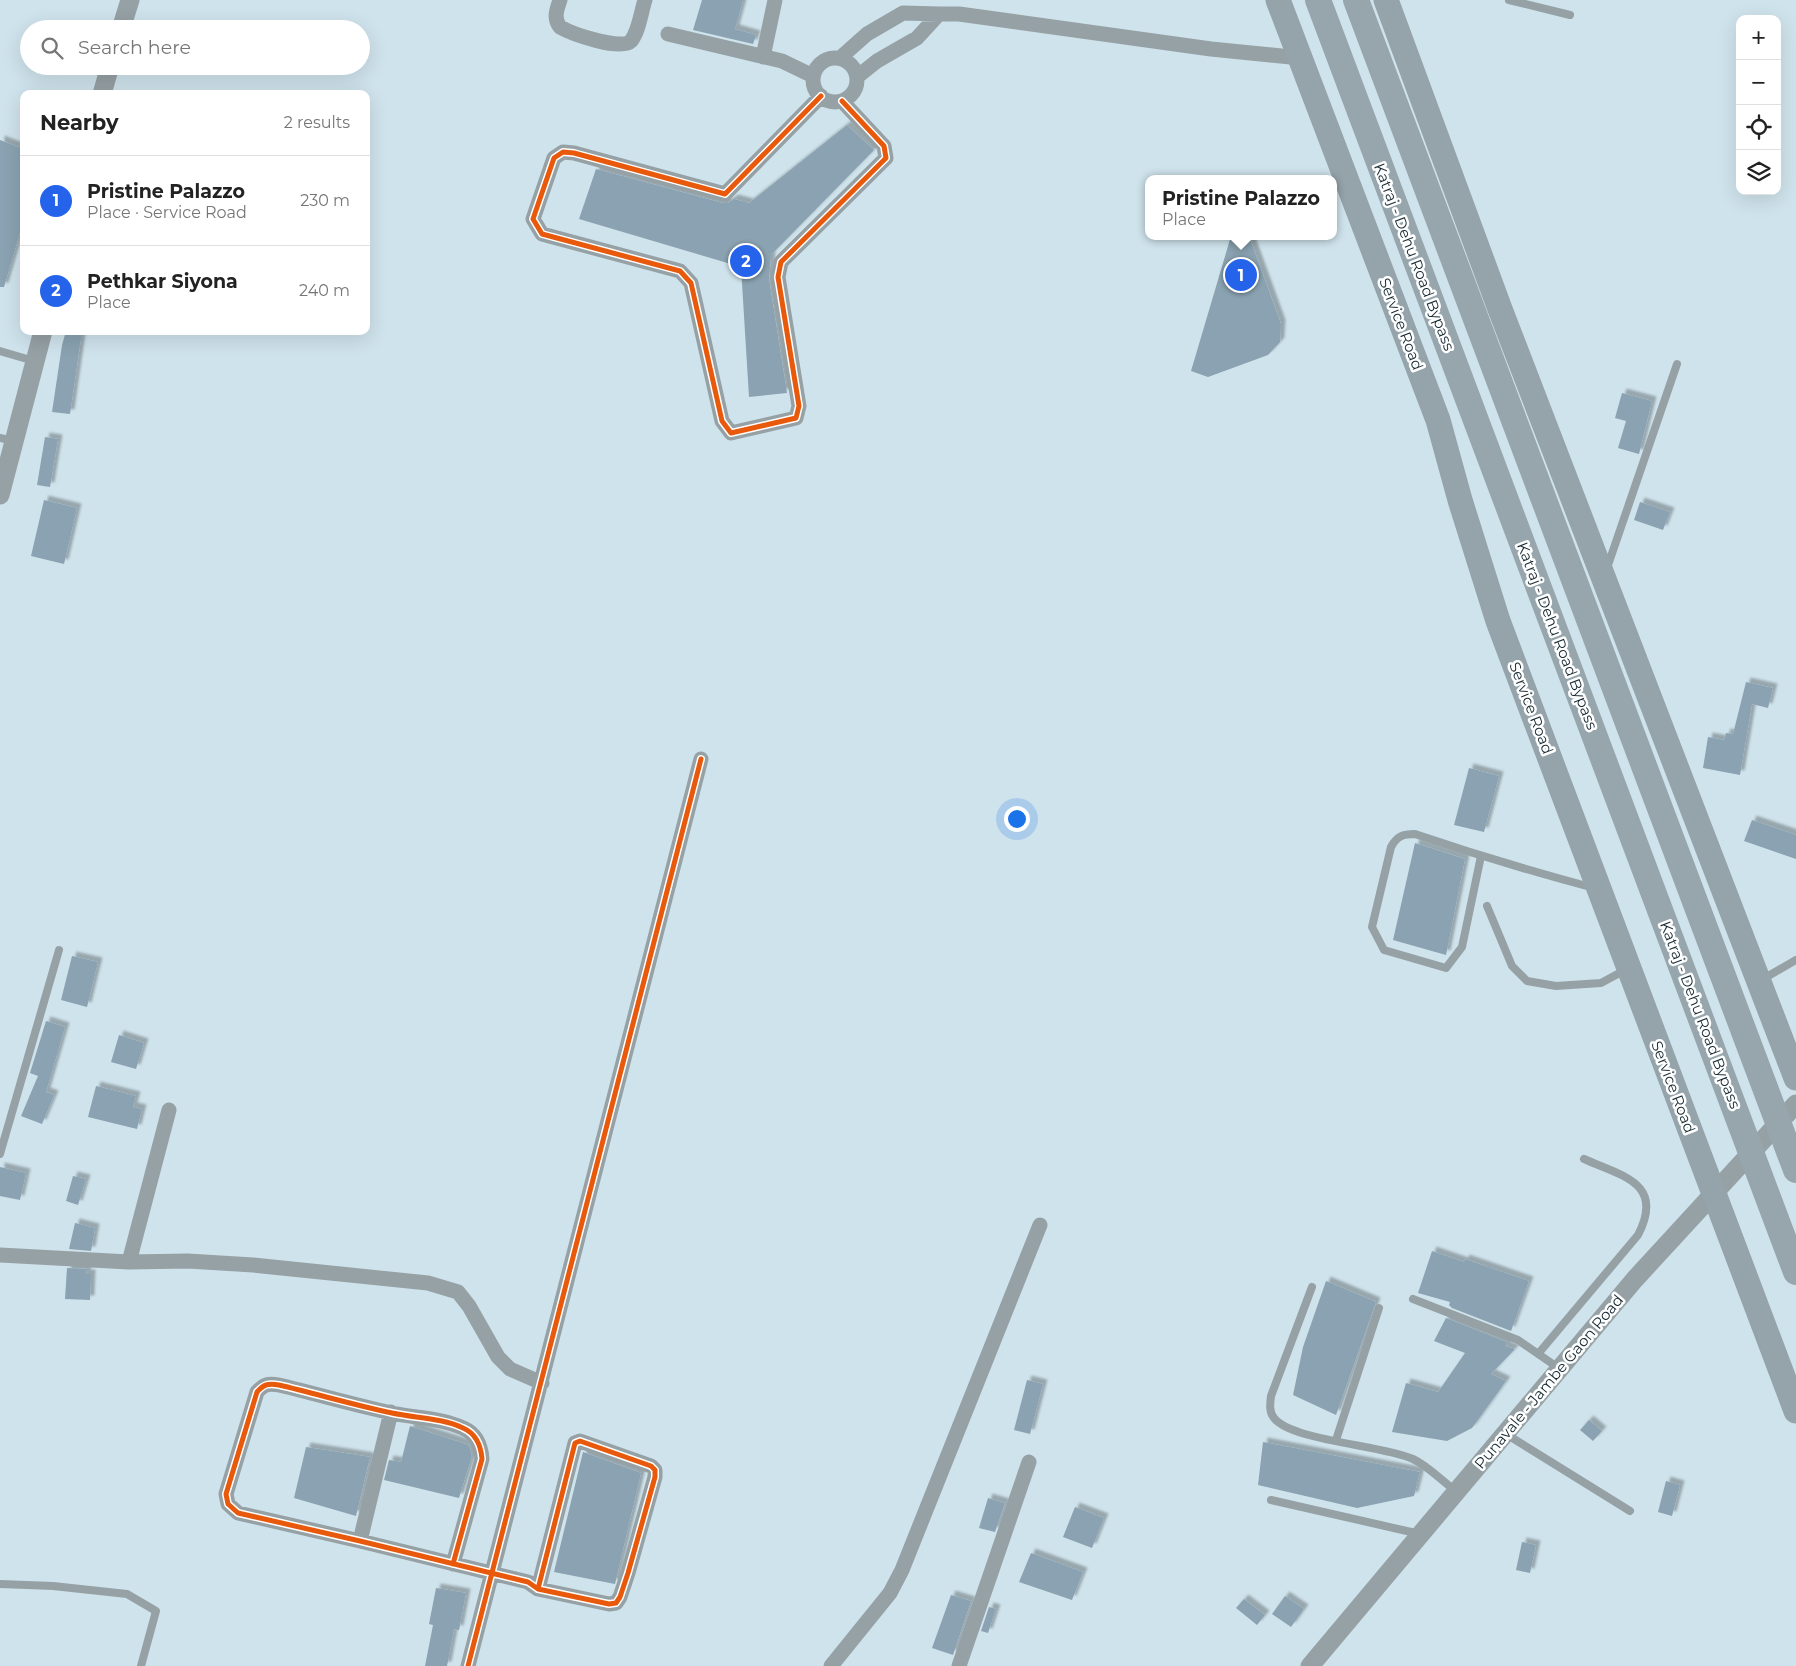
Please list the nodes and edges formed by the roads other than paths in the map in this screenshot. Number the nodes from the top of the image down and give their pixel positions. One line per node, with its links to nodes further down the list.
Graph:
1 (130, 0): 12 (street)
2 (560, 0): 3 (street)
3 (645, 0)
4 (775, 0): 14 (street)
5 (1278, 0): 16 (main road, Service Road)
6 (1318, 0): 48 (highway, Katraj - Dehu Road Bypass)
7 (1356, 0): 43 (highway)
8 (1386, 0): 29 (main road)
9 (1509, 0): 11 (lane)
10 (939, 14): 15 (street); 16 (street); 19 (street)
11 (1570, 15)
12 (124, 20)
13 (668, 34): 14 (street)
14 (763, 56): 18 (street)
15 (840, 58): 18 (street); 19 (street)
16 (1301, 58): 32 (main road, Service Road)
17 (107, 75): 20 (street)
18 (813, 76): 21 (street)
19 (857, 77): 22 (street)
20 (103, 90)
21 (821, 96): 22 (street); 22 (street)
22 (842, 101)
23 (42, 335): 25 (street)
24 (0, 351): 25 (lane)
25 (36, 361): 27 (street)
26 (1677, 364): 29 (lane)
27 (7, 440): 28 (street)
28 (0, 495)
29 (1604, 578): 37 (main road)
30 (701, 759): 54 (street)
31 (1481, 856): 31 (lane); 32 (lane)
32 (1599, 890): 36 (main road, Service Road)
33 (1487, 906): 36 (lane)
34 (59, 950): 41 (lane)
35 (1796, 960): 37 (lane)
36 (1628, 968): 44 (main road, Service Road)
37 (1759, 981): 38 (main road)
38 (1796, 1078)
39 (1796, 1104): 44 (street, Punavale - Jambe Gaon Road)
40 (169, 1110): 47 (street)
41 (0, 1154)
42 (1584, 1159): 52 (lane)
43 (1796, 1170)
44 (1714, 1196): 53 (street, Punavale - Jambe Gaon Road); 55 (main road, Service Road)
45 (1040, 1225): 71 (street)
46 (0, 1255): 47 (street)
47 (129, 1262): 54 (street)
48 (1796, 1272)
49 (1312, 1286): 58 (lane)
50 (1414, 1299): 52 (lane)
51 (1379, 1308): 58 (lane)
52 (1538, 1354): 53 (lane)
53 (1560, 1369): 57 (street, Punavale - Jambe Gaon Road)
54 (542, 1383): 66 (street)
55 (1796, 1411)
56 (391, 1412): 64 (street); 64 (street); 65 (street)
57 (1506, 1434): 60 (street, Punavale - Jambe Gaon Road); 62 (lane)
58 (1336, 1440): 60 (lane)
59 (1030, 1462): 72 (street)
60 (1458, 1492): 63 (street, Punavale - Jambe Gaon Road)
61 (1271, 1500): 63 (lane)
62 (1630, 1511)
63 (1422, 1534): 73 (street, Punavale - Jambe Gaon Road)
64 (360, 1541): 65 (street)
65 (454, 1564): 66 (street)
66 (493, 1574): 68 (street); 70 (street)
67 (0, 1584): 69 (lane)
68 (538, 1589): 68 (street)
69 (141, 1666)
70 (468, 1666)
71 (831, 1666)
72 (959, 1666)
73 (1310, 1666)

